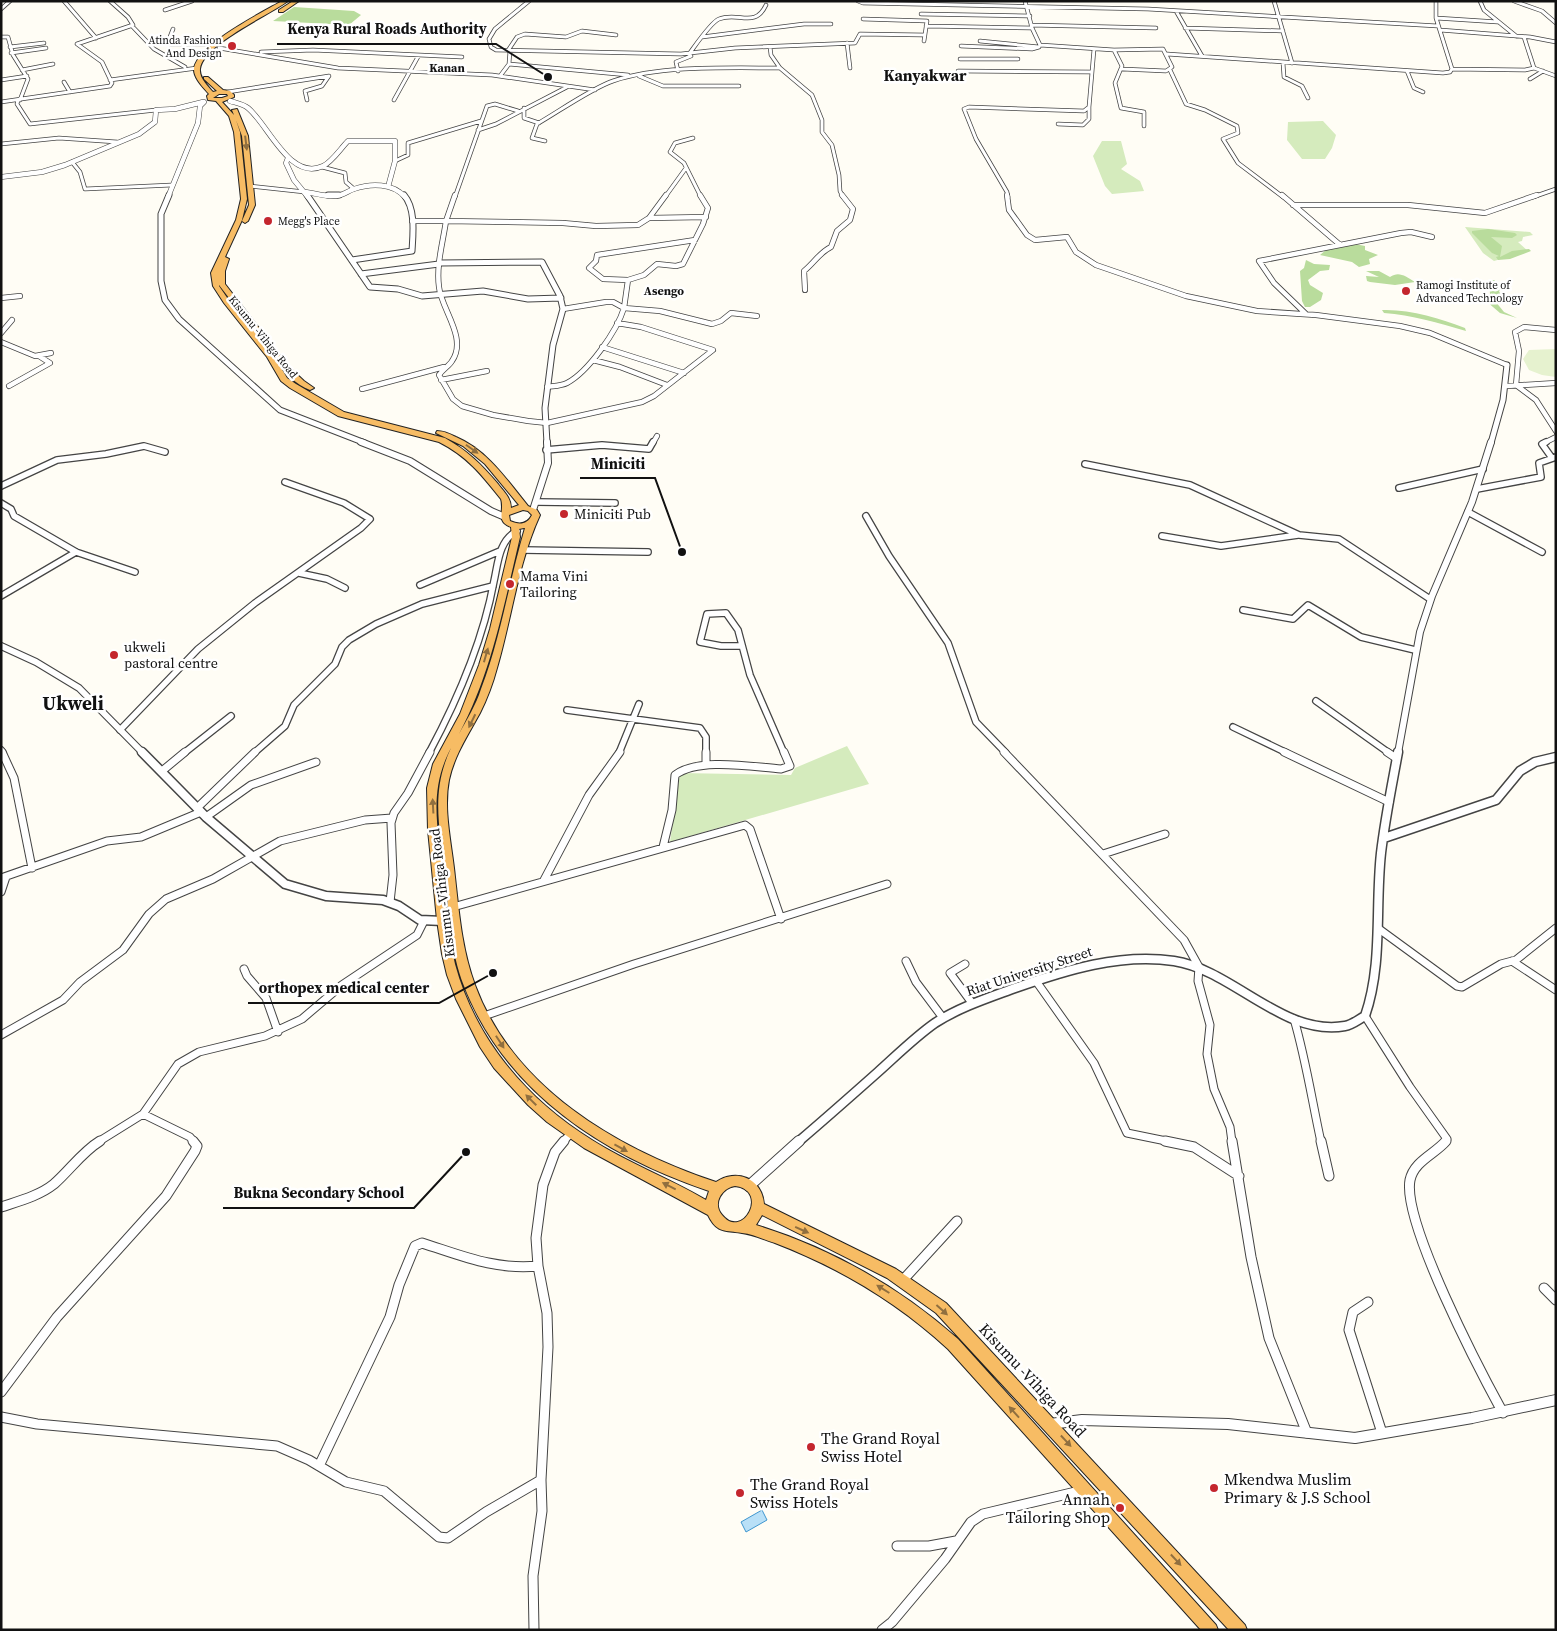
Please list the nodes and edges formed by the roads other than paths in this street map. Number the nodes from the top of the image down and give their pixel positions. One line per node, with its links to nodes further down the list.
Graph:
1 (10, 1): 21 (street)
2 (64, 1): 47 (street)
3 (110, 1): 33 (street)
4 (192, 1): 22 (street)
5 (281, 1): 25 (highway)
6 (286, 1): 25 (highway)
7 (292, 1): 25 (highway)
8 (298, 1): 25 (highway)
9 (529, 1): 61 (street)
10 (858, 1): 16 (street)
11 (1024, 1): 20 (street)
12 (1274, 1): 27 (street)
13 (1436, 1): 29 (street)
14 (1480, 1): 30 (street)
15 (1514, 1): 31 (street)
16 (885, 2): 17 (street)
17 (916, 3): 18 (street)
18 (949, 3): 20 (street)
19 (766, 5): 45 (street)
20 (1026, 6): 23 (street); 26 (street)
21 (1, 9)
22 (165, 10)
23 (1176, 11): 27 (street); 37 (street)
24 (921, 14): 26 (street)
25 (267, 15): 54 (highway)
26 (1030, 16): 35 (street)
27 (1278, 16): 38 (street); 40 (street)
28 (863, 18): 34 (street)
29 (1436, 18): 30 (street); 38 (street)
30 (1498, 22): 43 (street)
31 (1556, 23)
32 (831, 24): 45 (street)
33 (132, 26): 47 (street); 78 (street)
34 (926, 26): 35 (street); 42 (street)
35 (1032, 27): 36 (street); 53 (street)
36 (1156, 28)
37 (1186, 28): 40 (street); 69 (street)
38 (1439, 28): 43 (street); 84 (street)
39 (173, 29): 54 (street)
40 (1283, 31): 75 (street)
41 (616, 34): 61 (street)
42 (924, 35): 49 (street); 51 (street)
43 (1516, 36): 46 (street)
44 (1, 37): 56 (street)
45 (702, 37): 66 (street)
46 (1524, 37): 52 (street); 82 (street)
47 (96, 38): 100 (street)
48 (980, 41): 53 (street)
49 (924, 42)
50 (44, 43): 56 (street)
51 (847, 43): 57 (street); 81 (street)
52 (1555, 43)
53 (1040, 45): 59 (street); 60 (street)
54 (218, 46): 64 (street); 79 (highway); 107 (highway, Kisumu -Vihiga Road)
55 (961, 46): 59 (street)
56 (10, 47): 63 (street)
57 (770, 47): 65 (street); 80 (street)
58 (46, 48): 63 (street)
59 (1001, 49): 72 (street)
60 (1094, 49): 62 (street); 92 (street)
61 (509, 50): 66 (street); 77 (street)
62 (1114, 50): 67 (street); 83 (street)
63 (11, 53): 85 (street)
64 (252, 53): 68 (street); 87 (street)
65 (694, 53): 66 (street); 88 (street)
66 (689, 54)
67 (1167, 54): 69 (street); 86 (street)
68 (419, 55): 70 (street); 87 (street)
69 (1202, 56): 74 (street)
70 (462, 57)
71 (960, 59): 72 (street)
72 (1002, 59): 73 (street)
73 (1018, 59)
74 (1283, 63): 75 (street); 109 (street)
75 (1292, 63): 90 (street)
76 (53, 64): 85 (street)
77 (509, 64): 94 (street); 97 (street)
78 (186, 68): 79 (street); 100 (street)
79 (197, 68): 108 (highway)
80 (780, 68): 88 (street); 153 (street)
81 (850, 68)
82 (1534, 68): 84 (street); 91 (street)
83 (1122, 69): 86 (street); 123 (street)
84 (1452, 69): 90 (street)
85 (22, 70): 93 (street)
86 (1170, 70): 141 (street)
87 (409, 71): 94 (street); 113 (street)
88 (678, 71): 95 (street)
89 (958, 71): 92 (street)
90 (1407, 71): 106 (street)
91 (1544, 71): 96 (street); 98 (street)
92 (1092, 72): 116 (street)
93 (27, 76): 99 (street); 110 (street)
94 (500, 76): 102 (street)
95 (637, 76): 97 (street); 103 (street)
96 (1556, 76)
97 (631, 77): 104 (street)
98 (1530, 79)
99 (1, 80)
100 (110, 80): 105 (street)
101 (64, 82): 105 (street)
102 (568, 86): 104 (street); 117 (street)
103 (739, 86)
104 (595, 90): 121 (street)
105 (70, 92): 110 (street)
106 (1423, 92)
107 (227, 96): 108 (highway); 111 (highway); 112 (street); 129 (street); 136 (highway, Kisumu -Vihiga Road, one-way to 136)
108 (211, 97): 111 (highway); 115 (street)
109 (1308, 98)
110 (19, 100): 114 (street); 118 (street)
111 (219, 100): 201 (highway, Kisumu -Vihiga Road)
112 (307, 100)
113 (394, 100)
114 (1, 102)
115 (204, 102): 118 (street); 135 (street)
116 (1089, 107): 122 (street); 160 (street)
117 (524, 108): 119 (street); 121 (street)
118 (156, 110): 127 (street)
119 (518, 111): 120 (street); 124 (street)
120 (480, 121): 124 (street); 130 (street)
121 (539, 123): 126 (street)
122 (1058, 124)
123 (1144, 126)
124 (478, 130): 145 (street)
125 (693, 138): 133 (street)
126 (546, 141)
127 (117, 142): 128 (street); 131 (street)
128 (1, 144)
129 (288, 158): 132 (street); 140 (street)
130 (395, 161): 132 (street); 137 (street)
131 (72, 162): 134 (street); 135 (street)
132 (322, 167): 138 (street)
133 (686, 168): 142 (street); 143 (street)
134 (1, 177)
135 (172, 185): 201 (street)
136 (250, 186): 140 (street); 199 (highway, Kisumu -Vihiga Road, one-way to 199)
137 (388, 187): 138 (street); 144 (street)
138 (354, 189): 140 (street)
139 (1556, 190): 141 (street)
140 (305, 192): 149 (street)
141 (1293, 205): 148 (street)
142 (706, 217): 143 (street); 147 (street)
143 (649, 218): 145 (street)
144 (412, 221): 145 (street); 149 (street)
145 (446, 221): 150 (street)
146 (1432, 237): 148 (street)
147 (695, 240): 152 (street); 152 (street)
148 (1339, 244): 160 (street)
149 (352, 260): 151 (street)
150 (440, 264): 151 (street); 155 (street); 157 (street)
151 (362, 274): 155 (street)
152 (628, 280): 159 (street)
153 (805, 290)
154 (20, 296): 156 (street)
155 (441, 296): 157 (street); 172 (street)
156 (1, 298)
157 (560, 298): 158 (street)
158 (563, 308): 159 (street); 181 (street)
159 (624, 308): 161 (street); 163 (street)
160 (1306, 314): 171 (street)
161 (757, 316)
162 (12, 320): 165 (street)
163 (617, 323): 167 (street); 174 (street)
164 (1556, 330): 178 (street)
165 (1, 333)
166 (1, 342): 169 (street)
167 (602, 347): 170 (street); 174 (street)
168 (51, 353): 169 (street)
169 (39, 356): 179 (street)
170 (593, 360): 177 (street); 181 (street)
171 (1507, 365): 180 (street)
172 (444, 367): 175 (street); 182 (street)
173 (487, 371): 175 (street)
174 (684, 372): 177 (street)
175 (441, 380): 183 (street)
176 (1556, 383): 178 (street)
177 (666, 385): 183 (street)
178 (1516, 385): 180 (street); 184 (street)
179 (8, 386)
180 (1507, 386): 191 (street)
181 (547, 387): 183 (street)
182 (362, 389)
183 (547, 423): 187 (street)
184 (1556, 431)
185 (657, 436): 187 (street)
186 (1556, 437): 189 (street)
187 (546, 450): 196 (street)
188 (165, 452): 193 (street)
189 (1554, 458): 195 (street)
190 (1085, 464): 205 (street)
191 (1483, 469): 194 (street); 195 (street)
192 (285, 482): 213 (street)
193 (1, 486)
194 (1399, 488)
195 (1477, 489): 200 (street)
196 (537, 502): 198 (street); 199 (street)
197 (1, 503): 209 (street)
198 (615, 503)
199 (529, 509): 201 (highway); 203 (highway)
200 (1468, 512): 211 (street); 218 (street)
201 (506, 515): 204 (highway)
202 (866, 516): 242 (street)
203 (531, 524): 204 (highway); 207 (highway, Kisumu -Vihiga Road)
204 (516, 529): 208 (street); 252 (highway, Kisumu -Vihiga Road, one-way to 204)
205 (1299, 534): 206 (street); 218 (street)
206 (1162, 536)
207 (523, 550): 210 (street); 250 (highway, Kisumu -Vihiga Road, one-way to 250)
208 (500, 551): 214 (street); 215 (street)
209 (76, 552): 212 (street); 217 (street)
210 (648, 552)
211 (1542, 552)
212 (135, 572)
213 (299, 573): 216 (street); 229 (street)
214 (420, 585)
215 (494, 586): 237 (street); 238 (street)
216 (345, 588)
217 (1, 596)
218 (1430, 599): 222 (street)
219 (1243, 610): 222 (street)
220 (1, 646): 229 (street)
221 (741, 646): 221 (street); 234 (street)
222 (1415, 650): 232 (street)
223 (1316, 701): 232 (street)
224 (640, 704): 227 (street)
225 (567, 710): 227 (street)
226 (231, 716): 235 (street)
227 (632, 719): 234 (street); 246 (street)
228 (1234, 727): 236 (street)
229 (120, 730): 235 (street)
230 (1, 750): 244 (street)
231 (1556, 757): 240 (street)
232 (1396, 758): 236 (street)
233 (316, 762): 237 (street)
234 (706, 765): 241 (street)
235 (162, 771): 237 (street)
236 (1389, 802): 240 (street)
237 (202, 812): 243 (street); 244 (street)
238 (392, 818): 243 (street); 249 (street)
239 (1165, 834): 242 (street)
240 (1384, 838): 254 (street)
241 (663, 847): 246 (street); 251 (street)
242 (1103, 854): 259 (street)
243 (251, 856): 249 (street); 269 (street)
244 (32, 868): 245 (street)
245 (4, 877): 248 (street)
246 (544, 880): 250 (street)
247 (887, 884): 251 (street)
248 (1, 892)
249 (390, 902): 253 (street)
250 (453, 907): 264 (highway, Kisumu -Vihiga Road)
251 (781, 919): 264 (street)
252 (443, 921): 253 (street); 271 (highway, Kisumu -Vihiga Road, one-way to 252)
253 (423, 923): 268 (street)
254 (1379, 928): 257 (street); 265 (street)
255 (1556, 928): 257 (street)
256 (906, 961): 266 (street)
257 (1512, 961): 262 (street)
258 (965, 964): 263 (street)
259 (1200, 967): 261 (street, Riat University Street); 267 (street, Riat University Street); 272 (street)
260 (244, 970): 268 (street)
261 (1036, 981): 263 (street, Riat University Street); 272 (street)
262 (1556, 990)
263 (972, 1003): 266 (street, Riat University Street)
264 (484, 1016): 275 (highway, Kisumu -Vihiga Road, one-way to 275)
265 (1365, 1016): 267 (street, Riat University Street); 288 (street)
266 (943, 1018): 274 (street, Riat University Street)
267 (1294, 1019): 273 (street)
268 (278, 1032): 270 (street)
269 (1, 1035)
270 (143, 1114): 276 (street); 286 (street)
271 (571, 1133): 278 (highway, Kisumu -Vihiga Road, one-way to 271); 281 (street)
272 (1239, 1176): 292 (street)
273 (1329, 1176)
274 (749, 1186): 275 (highway); 277 (highway)
275 (717, 1188): 278 (highway)
276 (1, 1207)
277 (759, 1207): 280 (highway); 282 (highway, Kisumu -Vihiga Road, one-way to 282)
278 (711, 1210): 280 (highway)
279 (958, 1221): 282 (street)
280 (740, 1226): 295 (highway, one-way to 280)
281 (538, 1266): 293 (street); 294 (street)
282 (903, 1280): 290 (highway, Kisumu -Vihiga Road, one-way to 290)
283 (1544, 1288): 284 (street)
284 (1556, 1300)
285 (1368, 1302): 291 (street)
286 (1, 1392)
287 (1556, 1400): 288 (street)
288 (1503, 1413): 291 (street)
289 (1, 1416): 293 (street)
290 (1050, 1424): 292 (street); 301 (highway, Kisumu -Vihiga Road, one-way to 301)
291 (1382, 1433): 292 (street)
292 (1307, 1434)
293 (320, 1466): 294 (street)
294 (541, 1480): 298 (street)
295 (1084, 1490): 296 (street); 300 (highway)
296 (956, 1541): 297 (street); 299 (street)
297 (897, 1546)
298 (534, 1630)
299 (882, 1630)
300 (1211, 1630)
301 (1240, 1630)

